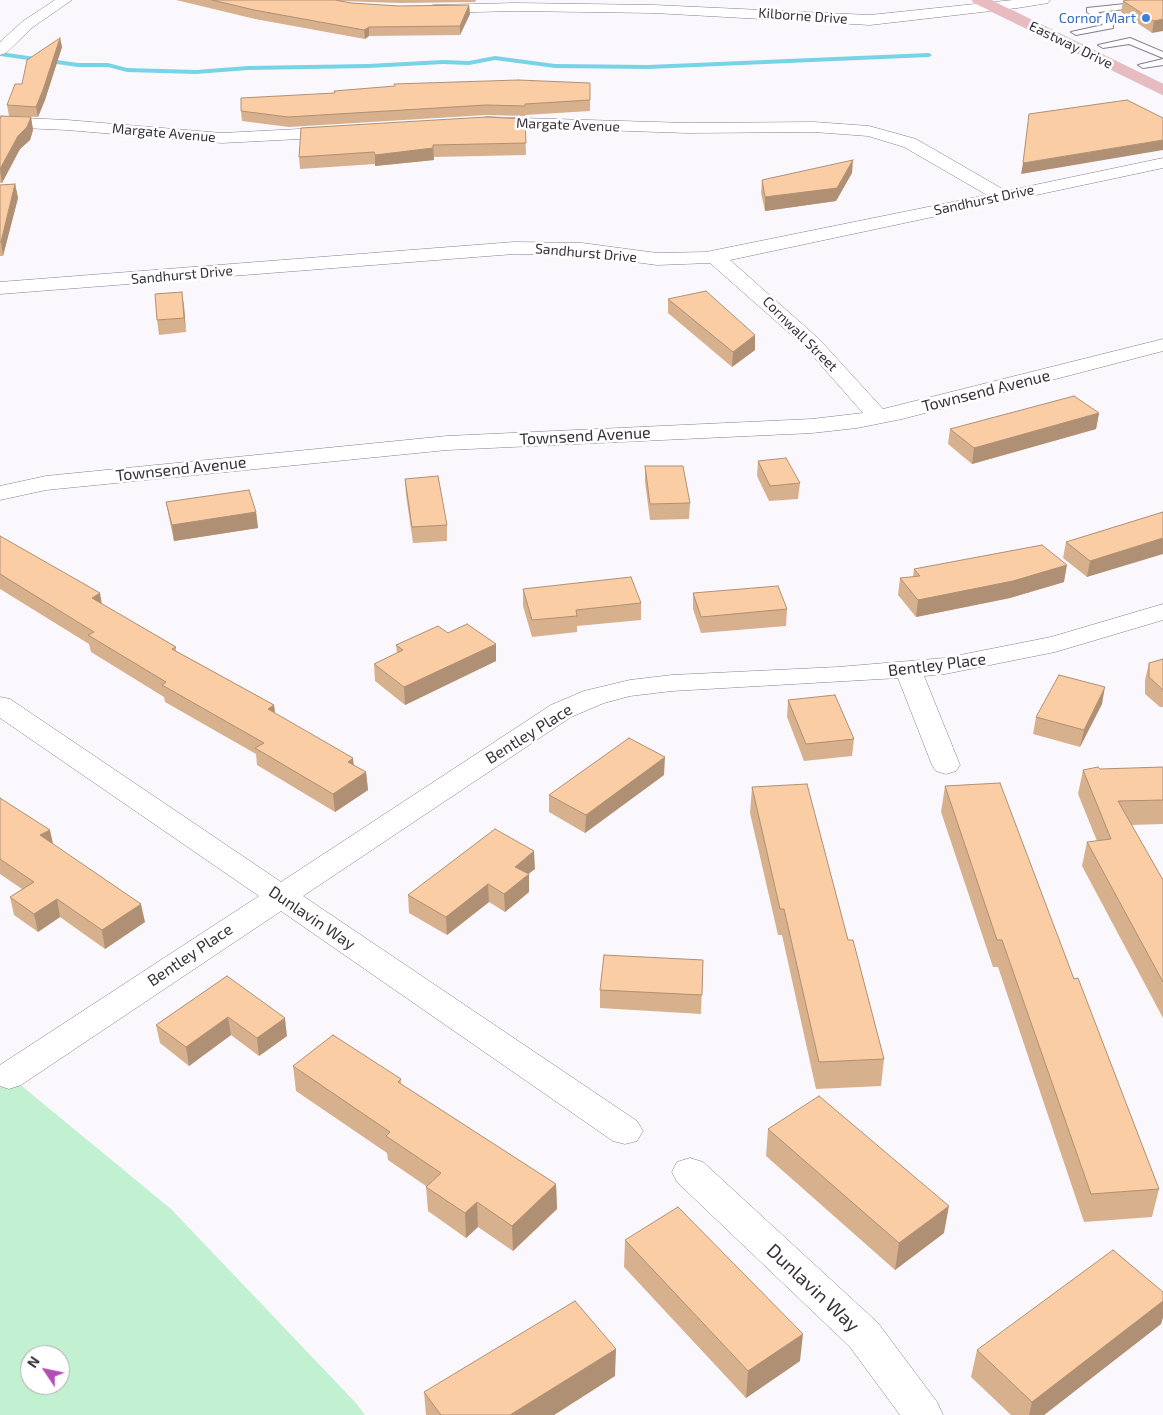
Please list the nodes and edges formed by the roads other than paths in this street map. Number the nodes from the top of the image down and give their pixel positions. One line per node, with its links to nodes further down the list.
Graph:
1 (65, 0): 12 (street)
2 (1043, 0): 5 (street, Kilborne Drive)
3 (1108, 0): 8 (lane)
4 (1163, 1): 8 (lane)
5 (1014, 2): 6 (street, Kilborne Drive); 10 (main road, Eastway Drive)
6 (986, 4): 7 (street, Kilborne Drive); 16 (main road, Eastway Drive)
7 (682, 5): 9 (street, Kilborne Drive)
8 (1120, 7): 10 (lane)
9 (414, 9)
10 (1076, 32): 11 (main road, Eastway Drive)
11 (1103, 45): 13 (lane); 14 (main road, Eastway Drive)
12 (0, 50)
13 (1163, 57): 14 (lane)
14 (1143, 65): 15 (main road, Eastway Drive)
15 (1163, 74)
16 (1163, 90)
17 (0, 122): 19 (street, Margate Avenue)
18 (470, 123): 21 (street, Margate Avenue)
19 (358, 130)
20 (1163, 163): 21 (street, Sandhurst Drive)
21 (1002, 196): 22 (street, Sandhurst Drive)
22 (716, 257): 23 (street, Sandhurst Drive); 25 (street, Cornwall Street)
23 (0, 288)
24 (1163, 345): 25 (street, Townsend Avenue)
25 (878, 417): 26 (street, Townsend Avenue)
26 (0, 493)
27 (1163, 612): 28 (street, Bentley Place)
28 (908, 670): 30 (street); 31 (street, Bentley Place)
29 (0, 705): 31 (street, Dunlavin Way)
30 (946, 765)
31 (280, 896): 32 (street, Bentley Place); 33 (street, Dunlavin Way)
32 (9, 1076)
33 (625, 1131)
34 (690, 1172): 35 (street, Dunlavin Way)
35 (923, 1415)

